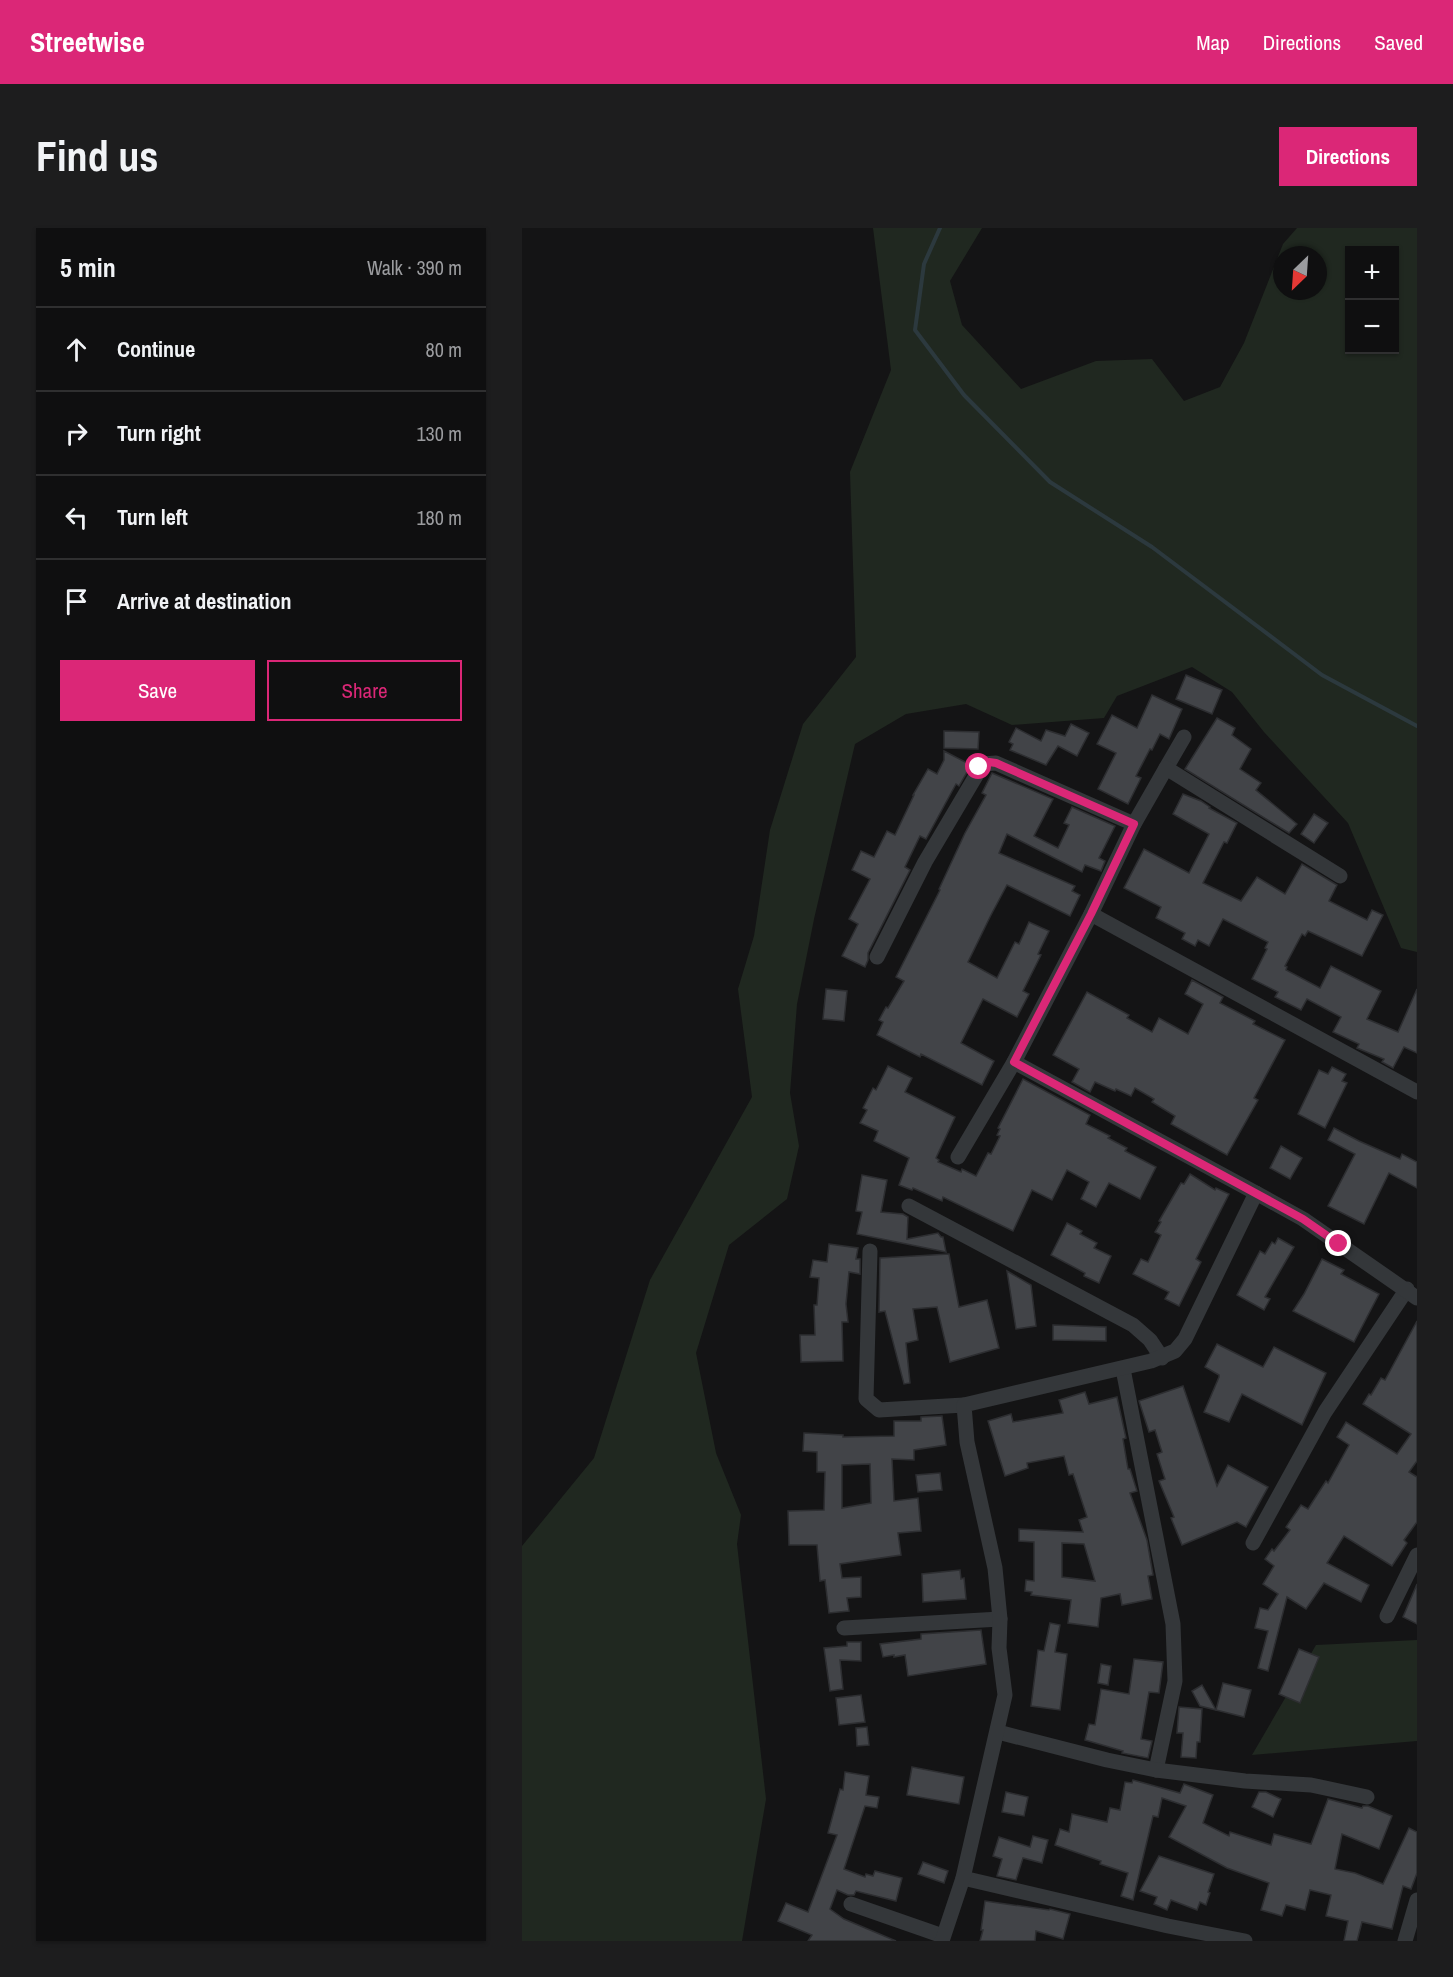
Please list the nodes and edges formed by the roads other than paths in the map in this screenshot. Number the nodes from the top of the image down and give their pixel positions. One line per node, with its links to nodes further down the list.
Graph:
1 (1184, 737): 2 (street)
2 (1166, 768): 3 (street); 4 (street)
3 (1134, 824): 5 (street); 6 (street)
4 (1340, 876)
5 (1091, 914): 7 (street); 8 (street)
6 (877, 957)
7 (1014, 1062): 9 (street); 10 (street)
8 (1417, 1092)
9 (958, 1157)
10 (1256, 1194): 13 (street); 14 (street)
11 (909, 1206): 14 (street)
12 (870, 1251): 16 (street)
13 (1412, 1294): 17 (street)
14 (1162, 1358): 15 (street)
15 (1123, 1369): 16 (street); 23 (street)
16 (964, 1405): 20 (street)
17 (1253, 1543)
18 (1417, 1555): 19 (street)
19 (1387, 1616)
20 (1000, 1619): 21 (street); 22 (street)
21 (844, 1628)
22 (998, 1732): 23 (street); 25 (street)
23 (1156, 1770): 24 (street)
24 (1367, 1797)
25 (963, 1878): 28 (street); 29 (street)
26 (1417, 1900): 31 (street)
27 (852, 1904): 29 (street)
28 (1168, 1934): 30 (street)
29 (942, 1939)
30 (1245, 1941)
31 (1405, 1941)

